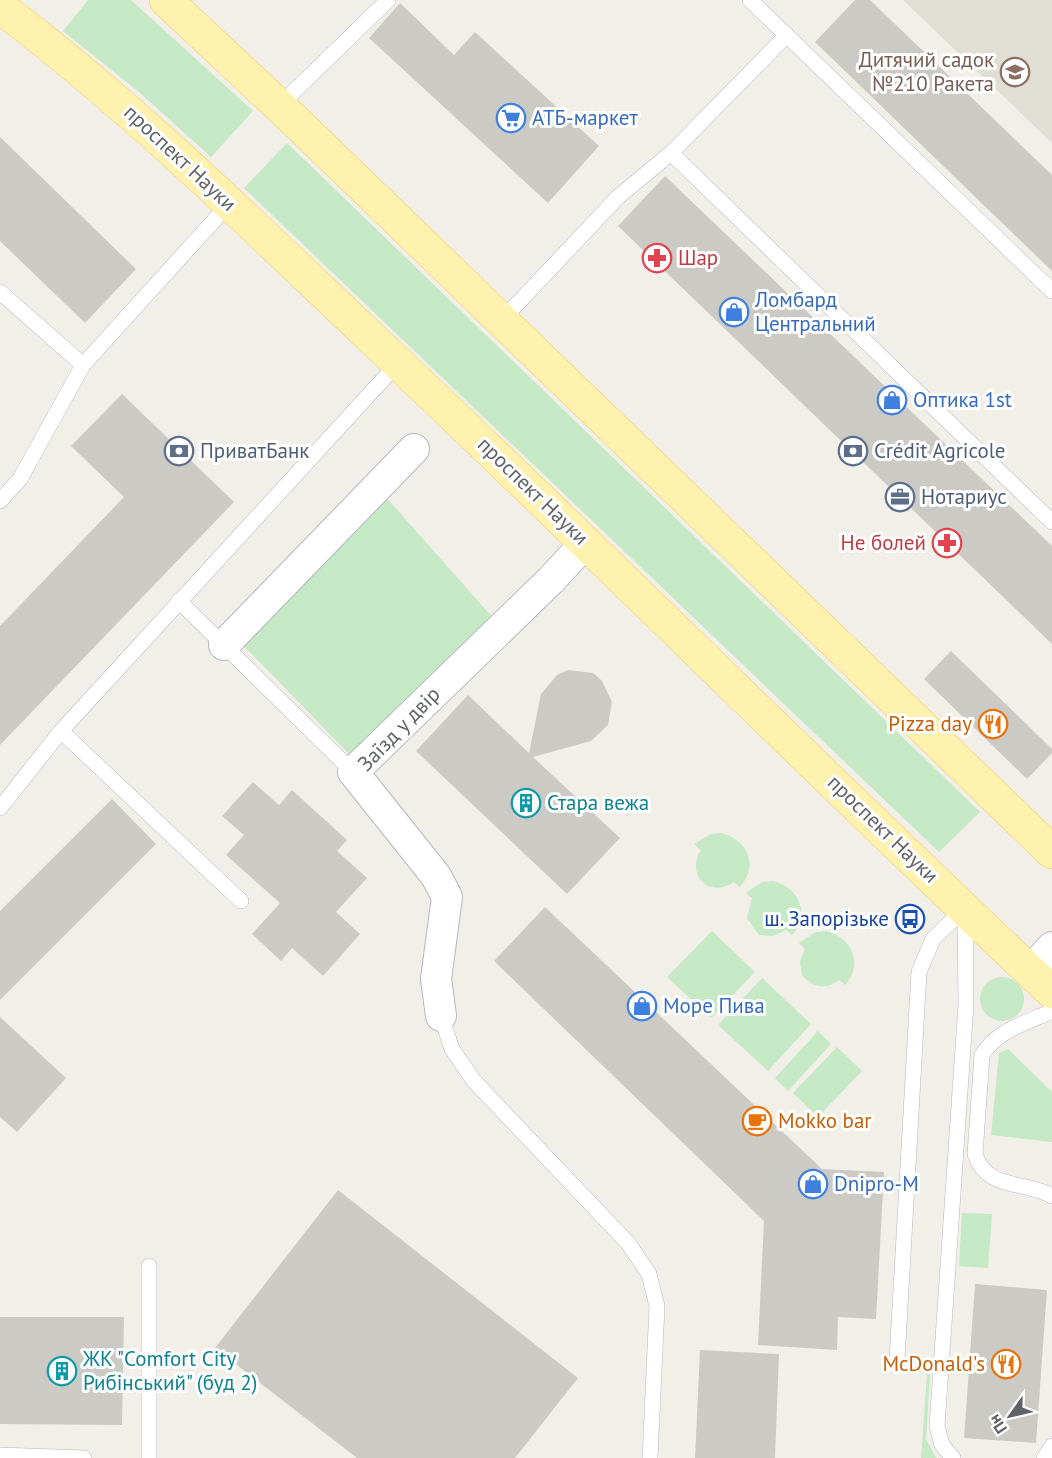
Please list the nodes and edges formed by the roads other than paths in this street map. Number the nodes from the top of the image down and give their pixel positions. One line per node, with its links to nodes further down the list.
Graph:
1 (165, 0): 6 (main road)
2 (388, 0): 6 (lane)
3 (750, 0): 5 (lane)
4 (0, 7): 8 (main road, проспект Науки)
5 (787, 35): 7 (lane); 9 (lane)
6 (279, 106): 11 (main road)
7 (671, 153): 11 (lane); 16 (lane)
8 (229, 204): 12 (main road, проспект Науки); 13 (lane)
9 (1052, 291)
10 (0, 292): 13 (lane)
11 (502, 320): 23 (main road)
12 (398, 363): 17 (main road, проспект Науки); 18 (lane)
13 (83, 365): 15 (lane)
14 (414, 449): 19 (street)
15 (0, 501)
16 (1052, 522)
17 (586, 542): 21 (street, Заїзд у двір); 25 (main road, проспект Науки)
18 (179, 601): 19 (lane); 20 (lane)
19 (224, 645): 21 (lane)
20 (61, 731): 22 (lane); 24 (lane)
21 (353, 772): 29 (street, Заїзд у двір)
22 (0, 808)
23 (1052, 852)
24 (241, 901)
25 (965, 908): 27 (main road, проспект Науки); 32 (lane); 38 (lane)
26 (1052, 947): 27 (street)
27 (1041, 981)
28 (1052, 1011): 30 (lane)
29 (441, 1016): 37 (lane)
30 (1052, 1196)
31 (149, 1266): 36 (lane)
32 (897, 1360)
33 (1052, 1446): 39 (lane)
34 (0, 1455): 35 (lane)
35 (84, 1458)
36 (149, 1458)
37 (650, 1458)
38 (953, 1458)
39 (1044, 1458)

